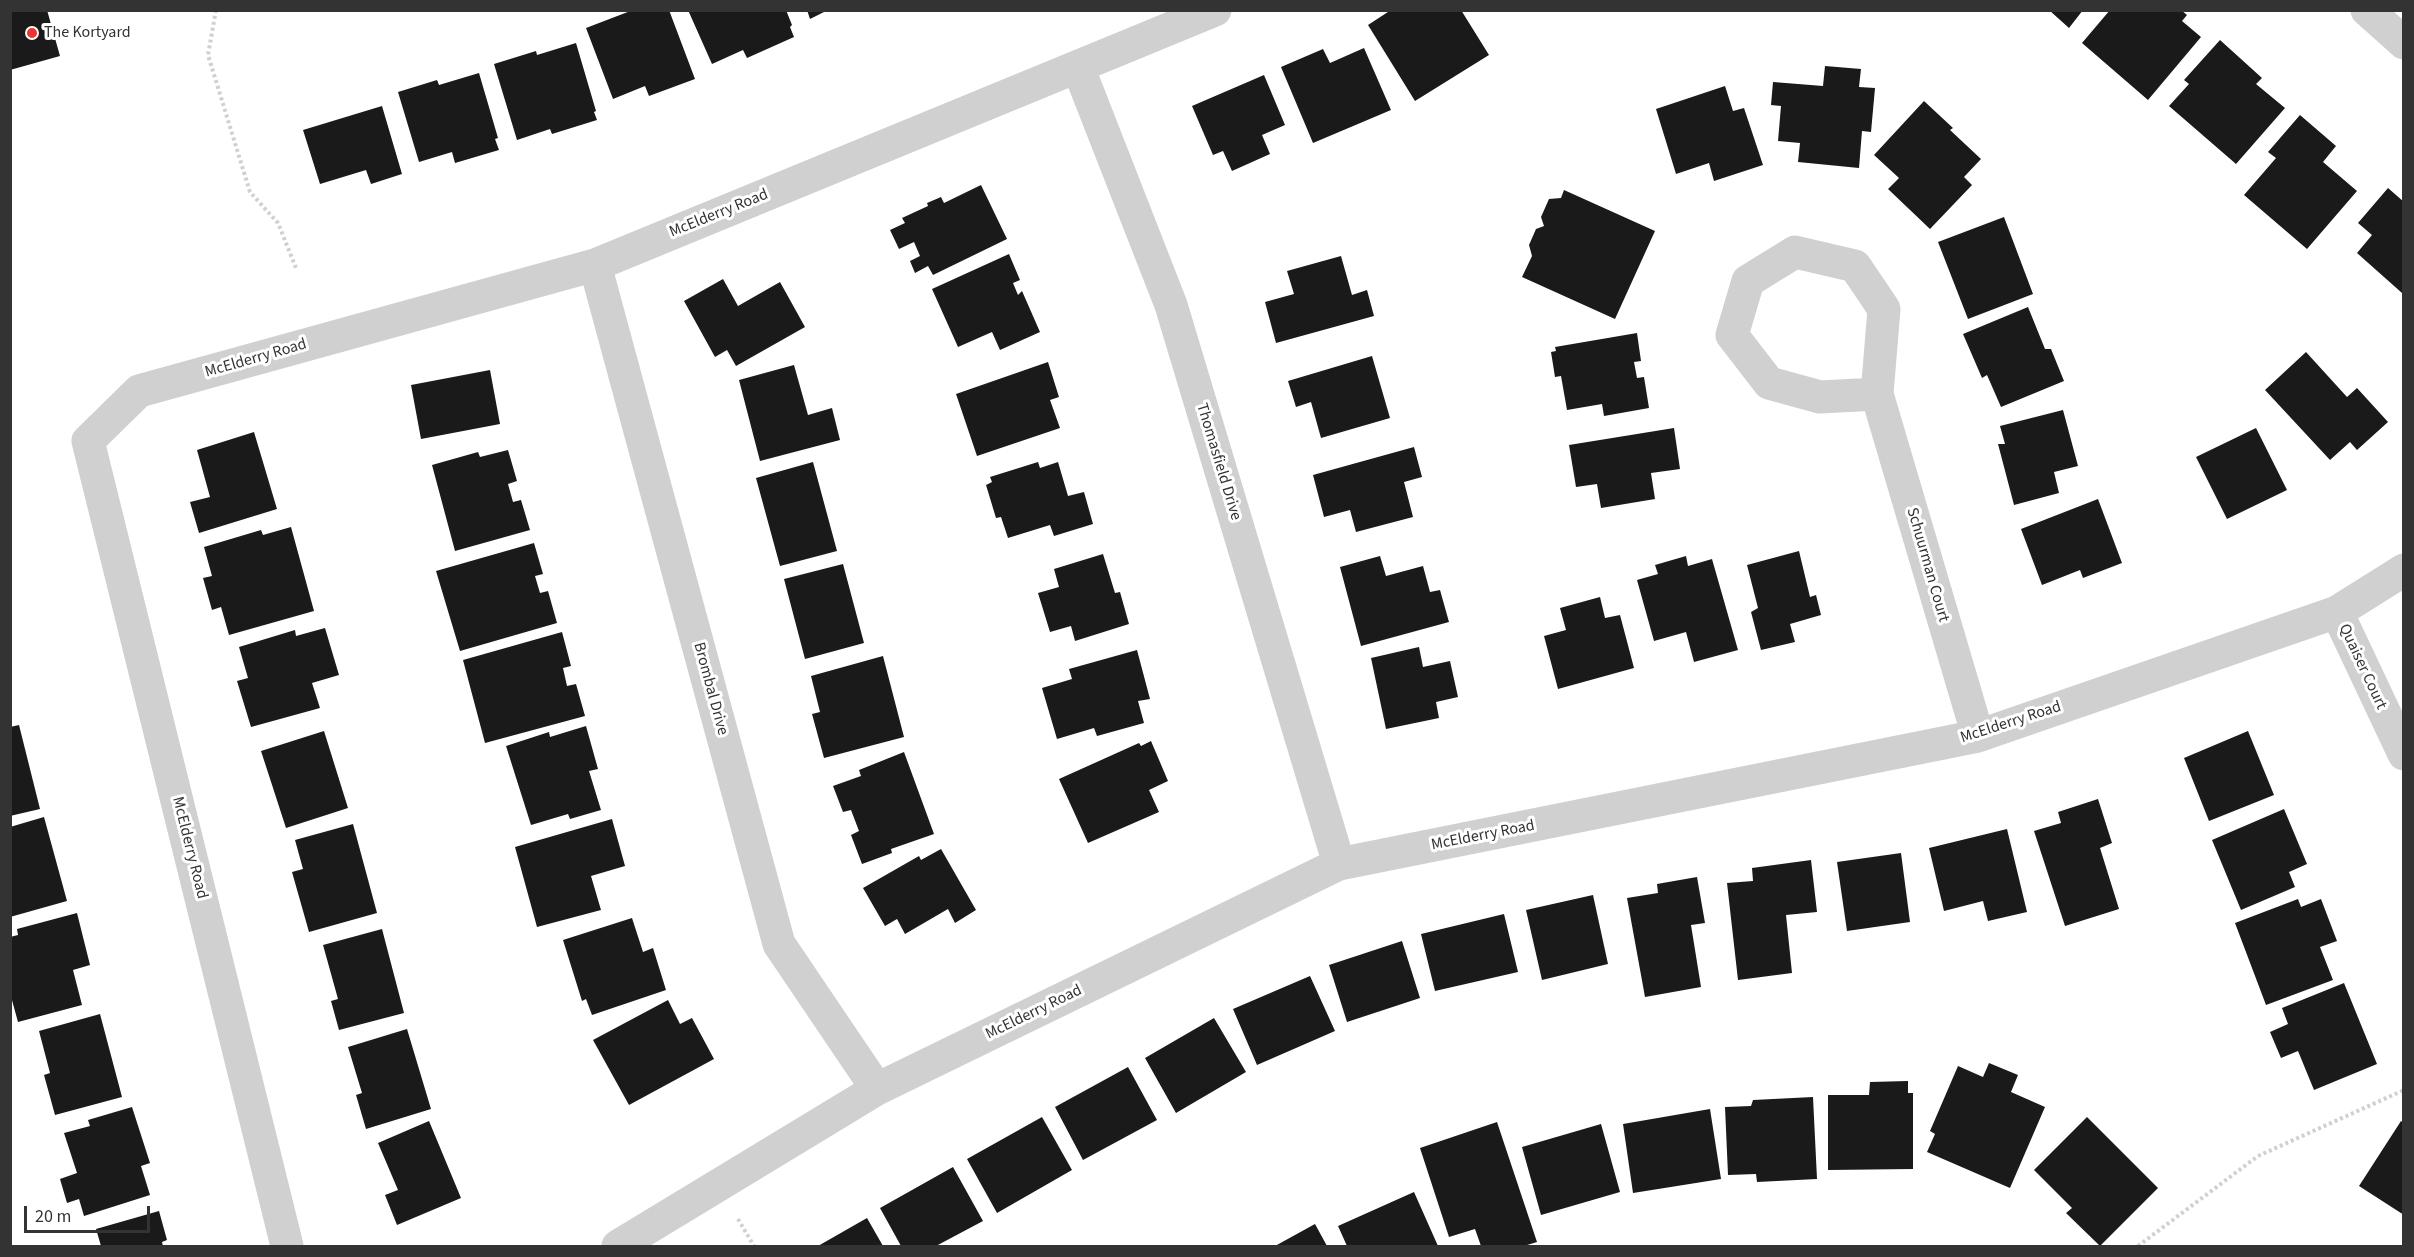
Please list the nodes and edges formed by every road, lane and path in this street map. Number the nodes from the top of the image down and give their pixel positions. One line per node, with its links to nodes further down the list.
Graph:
1 (216, 10): 7 (path)
2 (1215, 10): 5 (street, McElderry Road)
3 (2367, 10): 4 (street)
4 (2403, 43)
5 (1078, 67): 6 (street, McElderry Road); 13 (street, Thomasfield Drive)
6 (595, 265): 14 (street, Brombal Drive); 16 (street, McElderry Road)
7 (296, 268)
8 (1877, 394): 8 (street, Schuurman Court); 11 (street, Schuurman Court)
9 (2403, 570): 10 (street, McElderry Road)
10 (2337, 612): 11 (street, McElderry Road); 12 (street, Quaiser Court)
11 (1978, 736): 13 (street, McElderry Road)
12 (2403, 754)
13 (1339, 864): 14 (street, McElderry Road)
14 (877, 1089): 17 (street, McElderry Road)
15 (2403, 1090): 18 (path)
16 (287, 1246)
17 (618, 1246)
18 (2138, 1246)

